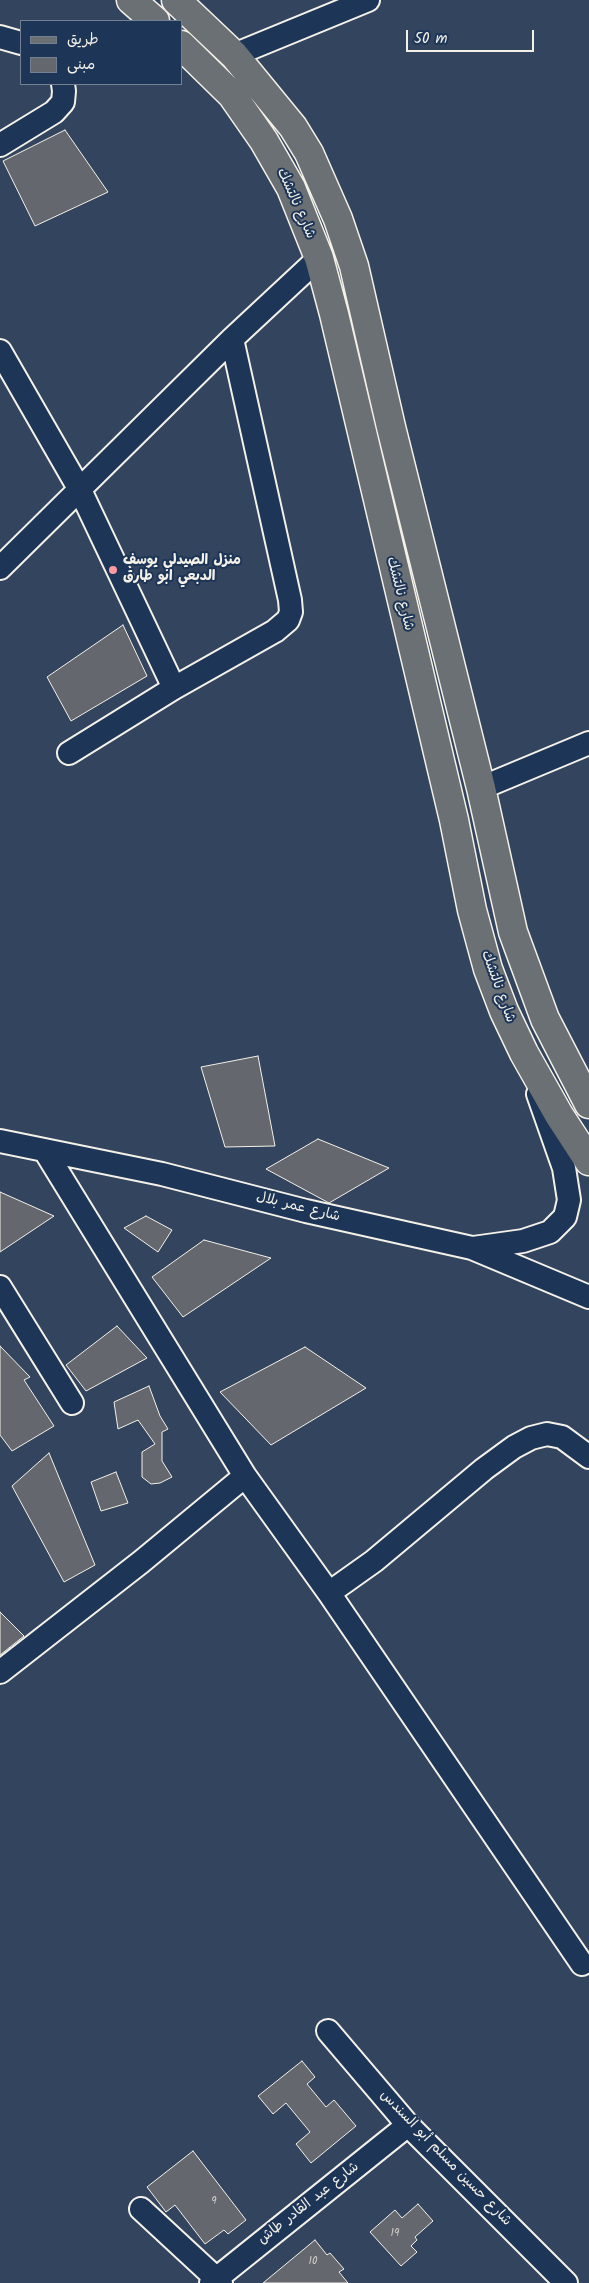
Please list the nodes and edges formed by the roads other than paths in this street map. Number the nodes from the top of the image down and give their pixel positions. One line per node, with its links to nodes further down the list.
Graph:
1 (131, 0): 4 (main road)
2 (176, 0): 8 (main road)
3 (368, 0): 8 (street)
4 (154, 20)
5 (0, 37): 6 (street)
6 (20, 43)
7 (182, 46): 11 (main road, شارع نالتشك)
8 (234, 54): 19 (main road)
9 (63, 85): 10 (street)
10 (0, 145)
11 (319, 258): 12 (street); 20 (main road, شارع نالتشك)
12 (232, 339): 14 (street); 16 (street)
13 (0, 351): 14 (street)
14 (80, 490): 15 (street); 16 (street)
15 (0, 568)
16 (174, 688): 18 (street)
17 (589, 743): 19 (street)
18 (69, 753)
19 (481, 788): 21 (main road)
20 (524, 1053): 24 (main road, شارع نالتشك); 25 (street)
21 (589, 1104)
22 (0, 1141): 23 (street, شارع عمر بلال)
23 (45, 1151): 25 (street, شارع عمر بلال); 30 (street)
24 (589, 1161)
25 (472, 1248): 27 (street, شارع عمر بلال)
26 (0, 1288): 28 (street)
27 (589, 1297)
28 (72, 1403)
29 (589, 1457): 31 (street)
30 (245, 1476): 31 (street); 32 (street)
31 (329, 1593): 33 (street)
32 (0, 1672)
33 (587, 1966)
34 (328, 2031): 35 (street, شارع حسين مسلم أبو السندس)
35 (408, 2125): 37 (street, شارع عبد القادر طاش); 38 (street, شارع حسين مسلم أبو السندس)
36 (141, 2209): 37 (street)
37 (216, 2281)
38 (566, 2283)

